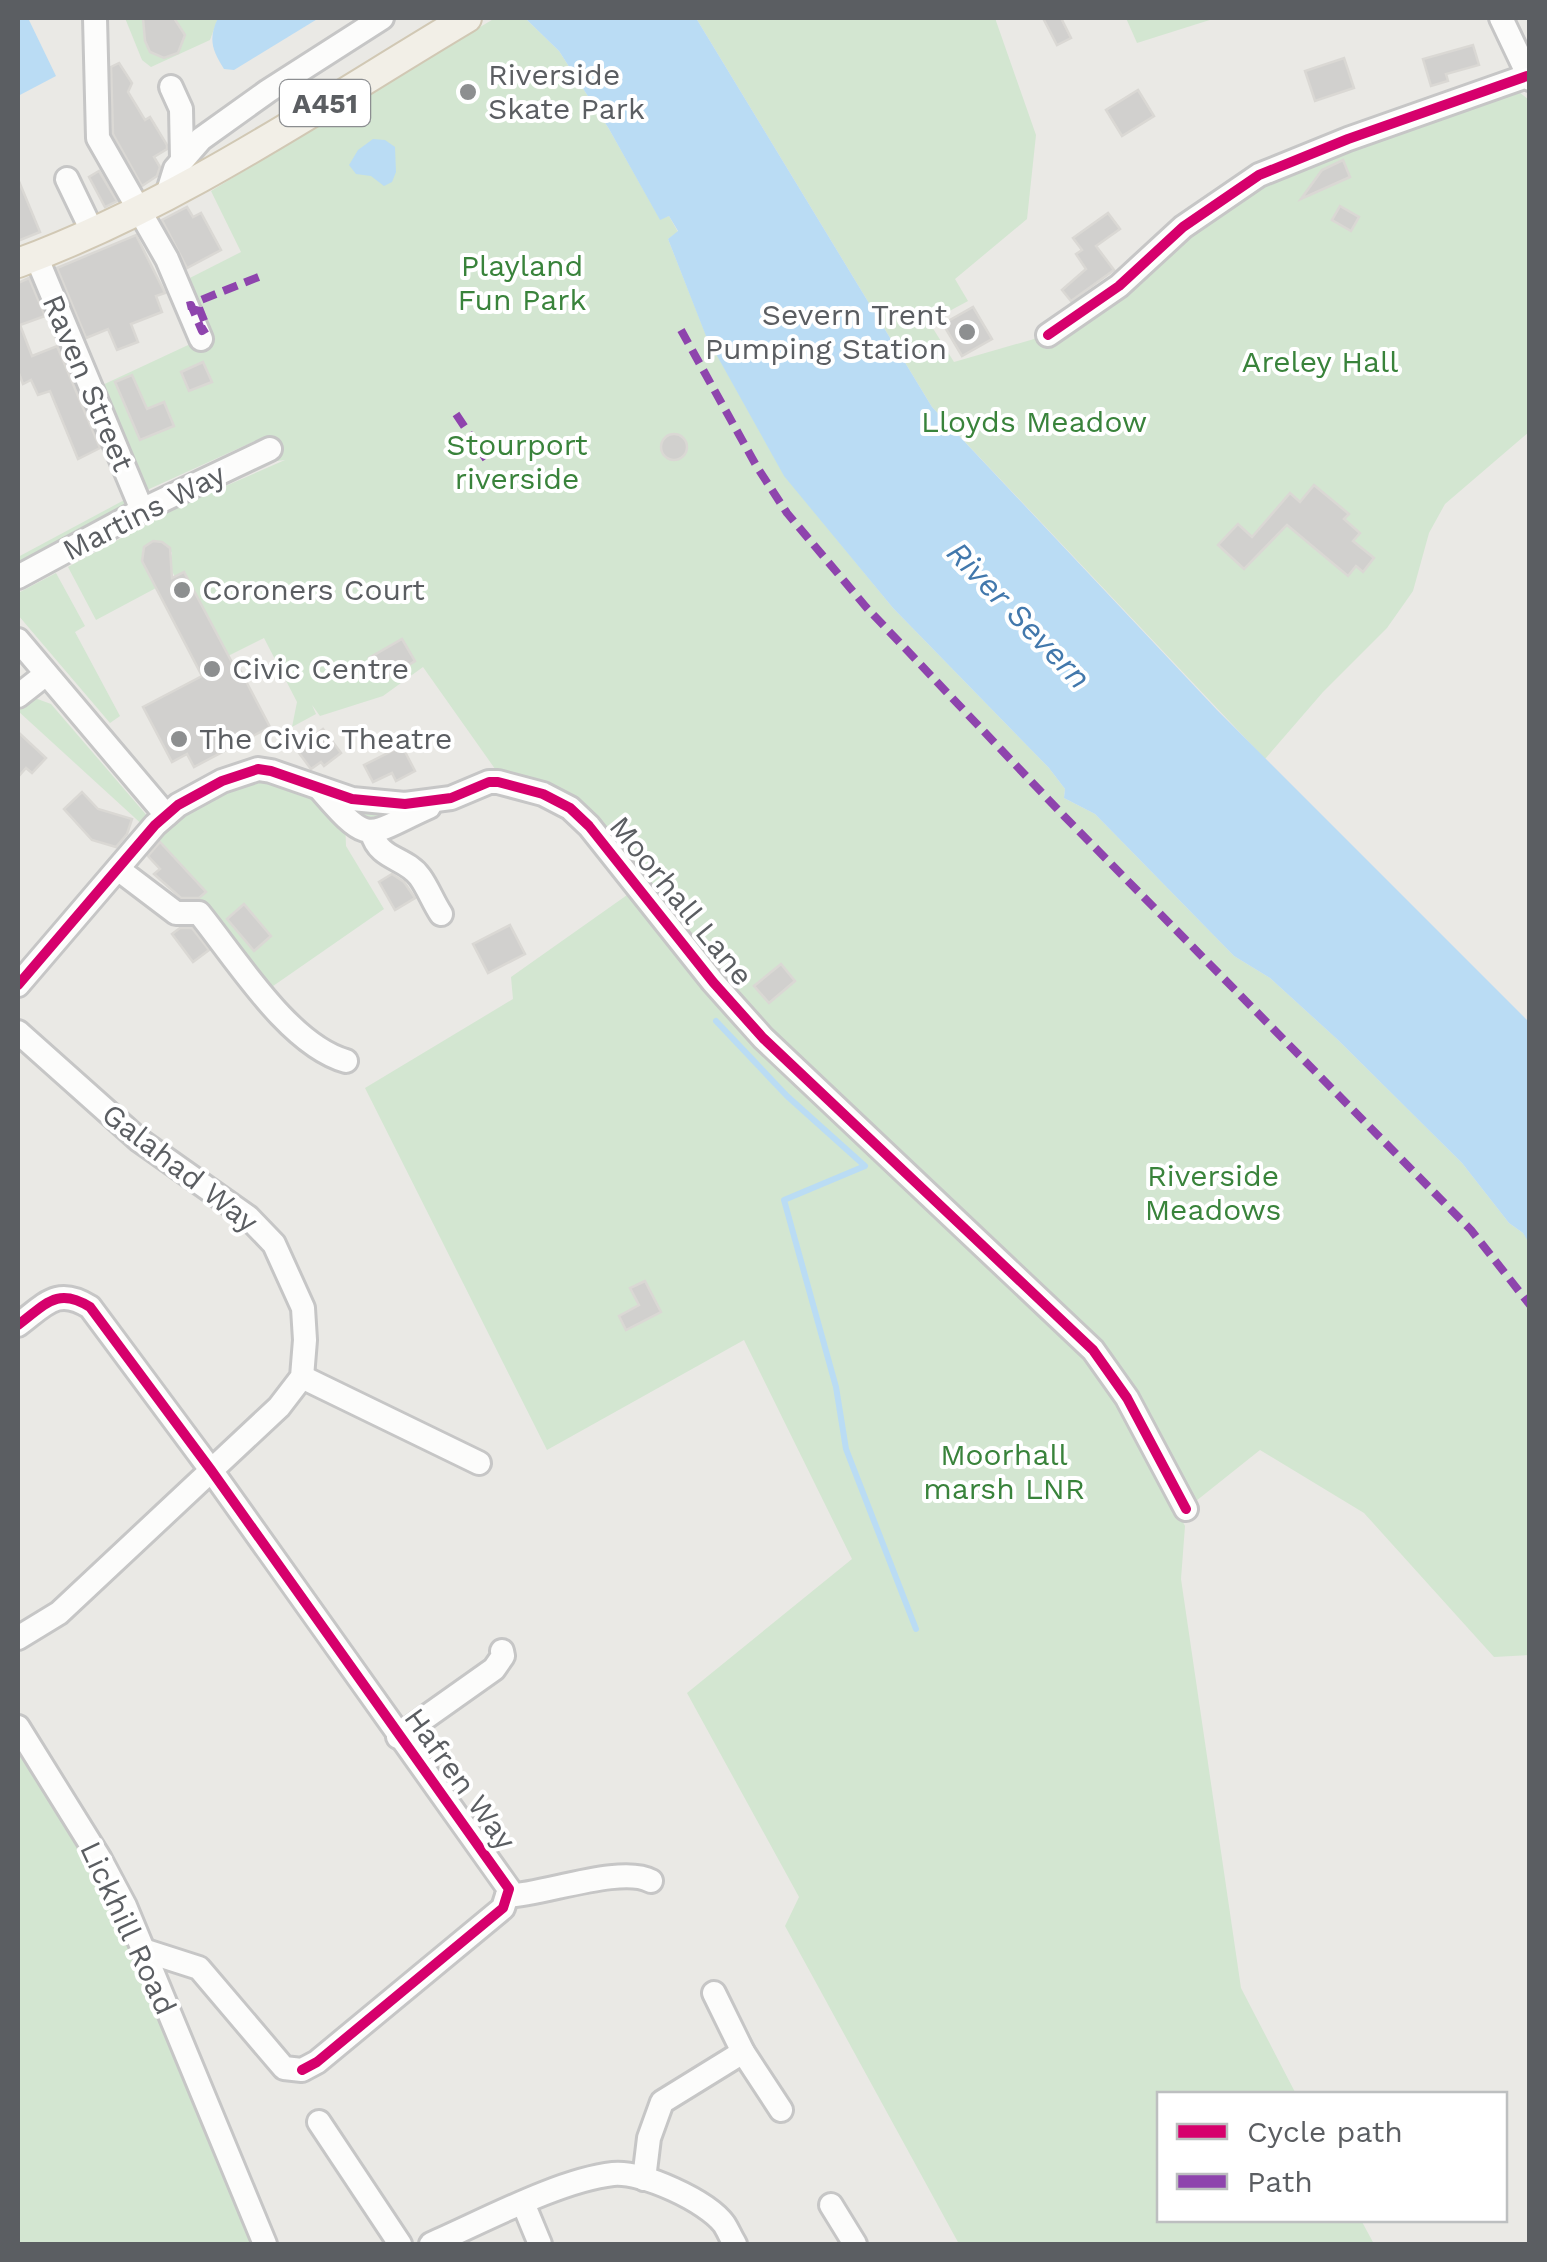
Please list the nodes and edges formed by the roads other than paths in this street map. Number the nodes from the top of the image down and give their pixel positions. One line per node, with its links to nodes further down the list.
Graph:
1 (95, 18): 9 (street)
2 (382, 18): 7 (street)
3 (467, 18): 9 (main road, A451)
4 (1501, 18): 5 (street)
5 (1528, 78): 12 (street)
6 (171, 87): 7 (street)
7 (182, 159): 9 (street)
8 (67, 179): 10 (street)
9 (163, 199): 10 (main road, A451); 13 (street)
10 (94, 233): 11 (main road, A451)
11 (26, 259): 15 (street, Raven Street)
12 (1048, 336)
13 (201, 339)
14 (270, 450): 15 (street, Martins Way)
15 (142, 510): 16 (street, Martins Way)
16 (18, 577)
17 (18, 640): 18 (street)
18 (46, 674): 19 (street); 22 (street)
19 (18, 696)
20 (321, 790): 21 (street, Moorhall Lane); 22 (street, Moorhall Lane); 23 (street)
21 (451, 798): 23 (street); 33 (street, Moorhall Lane)
22 (166, 815): 24 (street, Moorhall Lane)
23 (372, 833): 25 (street)
24 (118, 869): 26 (street, Moorhall Lane); 28 (street)
25 (442, 914)
26 (18, 984)
27 (18, 1032): 30 (street, Galahad Way)
28 (346, 1061)
29 (18, 1325): 32 (street, Hafren Way)
30 (302, 1378): 31 (street); 32 (street)
31 (478, 1464)
32 (211, 1470): 34 (street); 37 (street, Hafren Way)
33 (1186, 1509)
34 (18, 1638)
35 (502, 1651): 37 (street)
36 (18, 1727): 40 (street, Lickhill Road)
37 (398, 1737): 39 (street, Hafren Way)
38 (652, 1881): 39 (street)
39 (507, 1896): 40 (street, Hafren Way)
40 (142, 1950): 48 (street, Lickhill Road)
41 (714, 1993): 42 (street)
42 (743, 2052): 43 (street); 45 (street)
43 (781, 2110)
44 (319, 2122): 49 (street)
45 (644, 2179): 46 (street); 52 (street)
46 (523, 2203): 50 (street); 51 (street)
47 (832, 2205): 53 (street)
48 (264, 2244)
49 (400, 2244)
50 (432, 2244)
51 (540, 2244)
52 (735, 2244)
53 (855, 2244)

